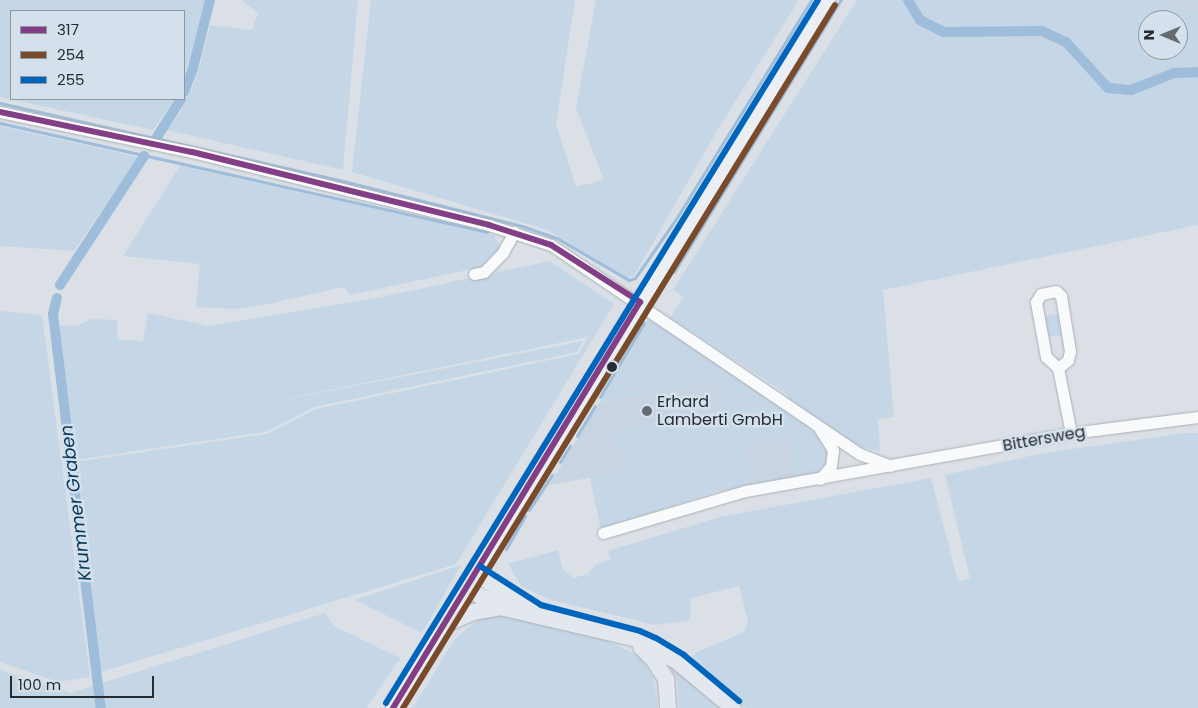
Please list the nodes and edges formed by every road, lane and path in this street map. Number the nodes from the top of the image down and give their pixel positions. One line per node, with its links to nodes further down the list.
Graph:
1 (828, 0): 5 (main road)
2 (0, 112): 3 (street)
3 (514, 232): 4 (street); 5 (street)
4 (474, 274)
5 (640, 302): 8 (street); 13 (main road)
6 (1058, 368): 6 (street); 9 (street)
7 (1198, 417): 9 (street, Bittersweg)
8 (818, 425): 10 (street); 11 (street)
9 (1071, 433): 10 (street, Bittersweg)
10 (891, 466): 11 (street, Bittersweg)
11 (820, 480): 12 (street, Bittersweg)
12 (604, 533)
13 (475, 574): 14 (main road); 16 (highway)
14 (466, 588): 15 (highway); 17 (main road)
15 (500, 607): 16 (highway); 17 (highway)
16 (537, 613): 18 (highway)
17 (443, 625): 19 (main road)
18 (623, 635): 20 (highway); 21 (highway)
19 (393, 708)
20 (668, 708)
21 (733, 708)

